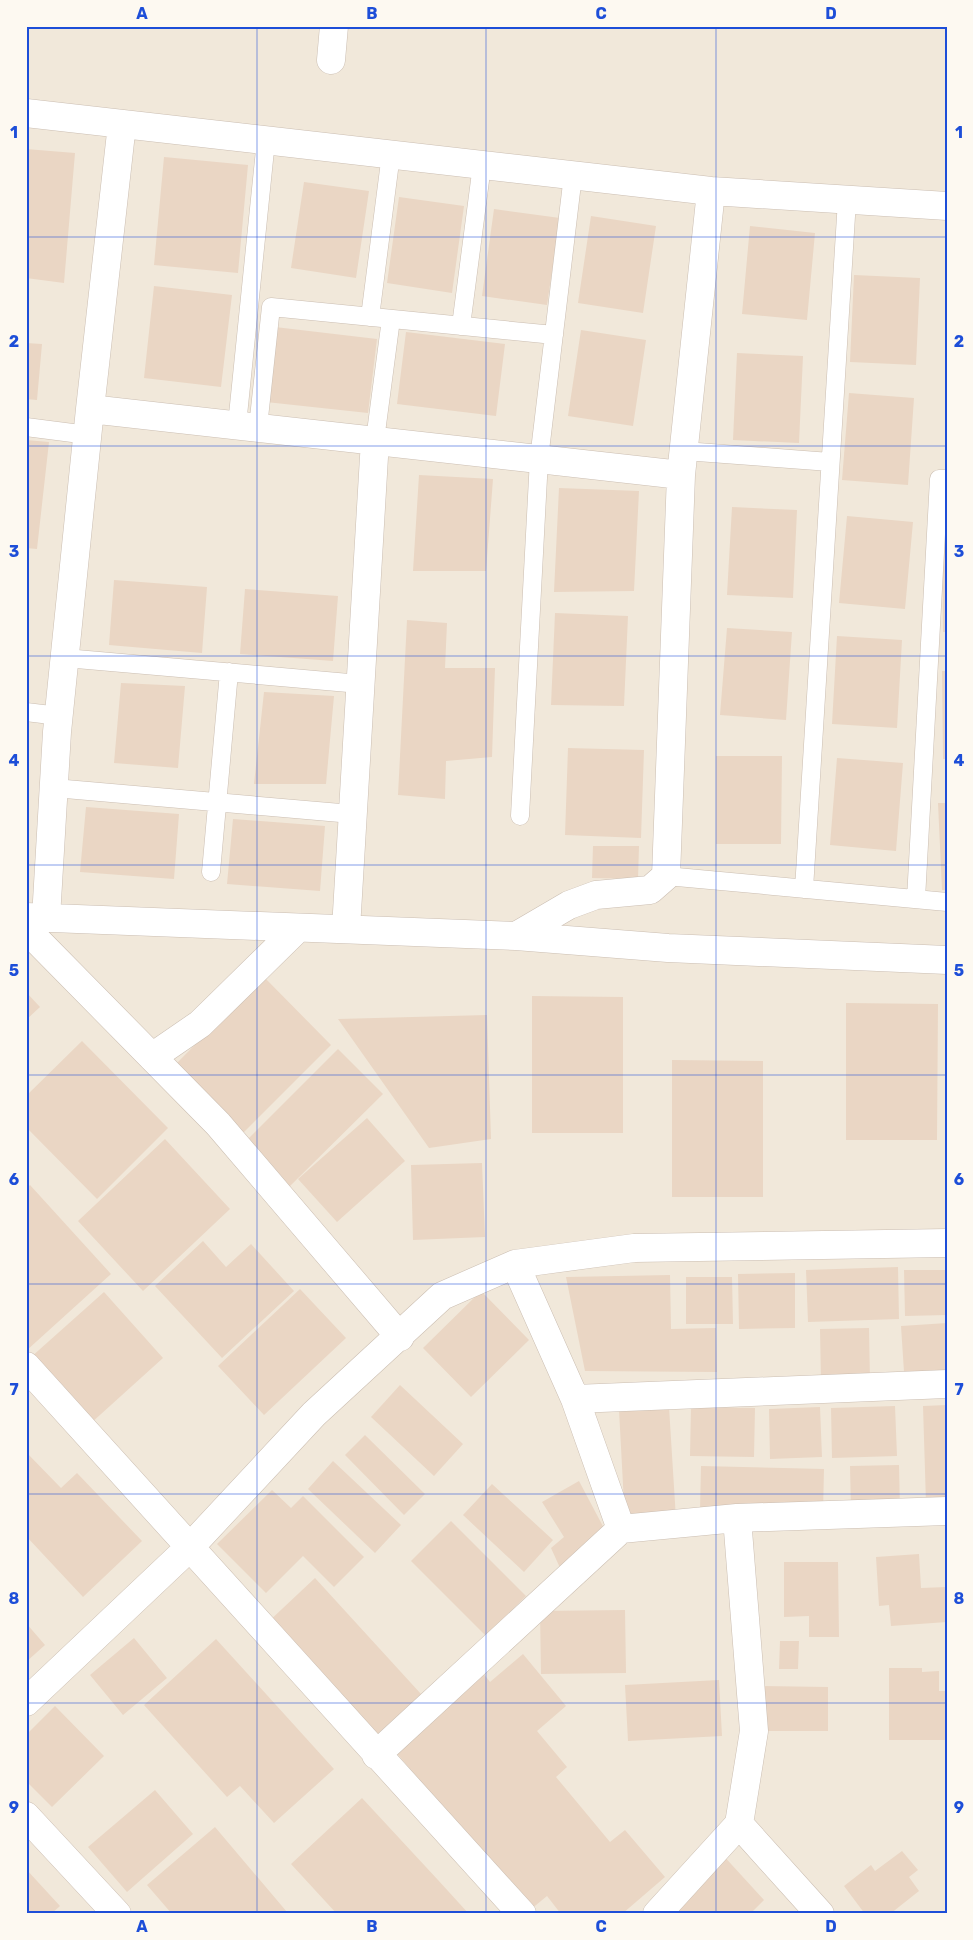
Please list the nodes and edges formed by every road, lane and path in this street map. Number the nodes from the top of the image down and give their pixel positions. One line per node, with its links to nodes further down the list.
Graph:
1 (334, 26): 2 (street)
2 (332, 60)
3 (26, 113): 4 (street)
4 (122, 124): 5 (street); 16 (street)
5 (266, 140): 6 (street); 17 (lane)
6 (391, 154): 7 (street); 12 (lane)
7 (482, 165): 8 (street); 14 (lane)
8 (573, 176): 9 (street); 15 (lane)
9 (711, 191): 10 (street); 22 (street)
10 (847, 200): 11 (street); 21 (lane)
11 (947, 206)
12 (370, 317): 13 (lane); 17 (lane)
13 (391, 318): 14 (lane); 19 (lane)
14 (461, 326): 15 (lane)
15 (554, 335): 20 (lane)
16 (89, 422): 17 (street); 18 (lane); 24 (street)
17 (247, 426): 19 (street)
18 (26, 427)
19 (375, 440): 20 (street); 26 (street)
20 (539, 459): 22 (street); 32 (lane)
21 (830, 462): 22 (lane); 35 (lane)
22 (682, 463): 34 (street)
23 (947, 479): 36 (lane)
24 (65, 658): 25 (lane); 28 (street)
25 (229, 672): 26 (lane); 30 (lane)
26 (360, 684): 31 (street)
27 (26, 712): 28 (lane)
28 (59, 716): 29 (street)
29 (54, 788): 30 (lane); 38 (street)
30 (218, 802): 31 (lane); 33 (lane)
31 (352, 814): 40 (street)
32 (520, 816)
33 (211, 872)
34 (666, 876): 35 (lane); 41 (street)
35 (804, 889): 36 (lane)
36 (916, 899): 37 (lane)
37 (947, 902)
38 (33, 921): 39 (street); 43 (street)
39 (298, 928): 40 (street); 43 (street)
40 (346, 928): 41 (street)
41 (516, 936): 42 (street)
42 (947, 960)
43 (152, 1057): 46 (street)
44 (947, 1243): 45 (street)
45 (515, 1264): 46 (street); 49 (street)
46 (400, 1336): 53 (street)
47 (26, 1366): 53 (street)
48 (947, 1384): 49 (street)
49 (575, 1399): 52 (street)
50 (947, 1511): 51 (street)
51 (737, 1518): 52 (street); 57 (street)
52 (621, 1529): 55 (street)
53 (191, 1546): 54 (street); 55 (street)
54 (26, 1702)
55 (376, 1755): 59 (street)
56 (26, 1816): 58 (street)
57 (739, 1824): 60 (street); 61 (street)
58 (117, 1914)
59 (522, 1914)
60 (657, 1914)
61 (820, 1914)

